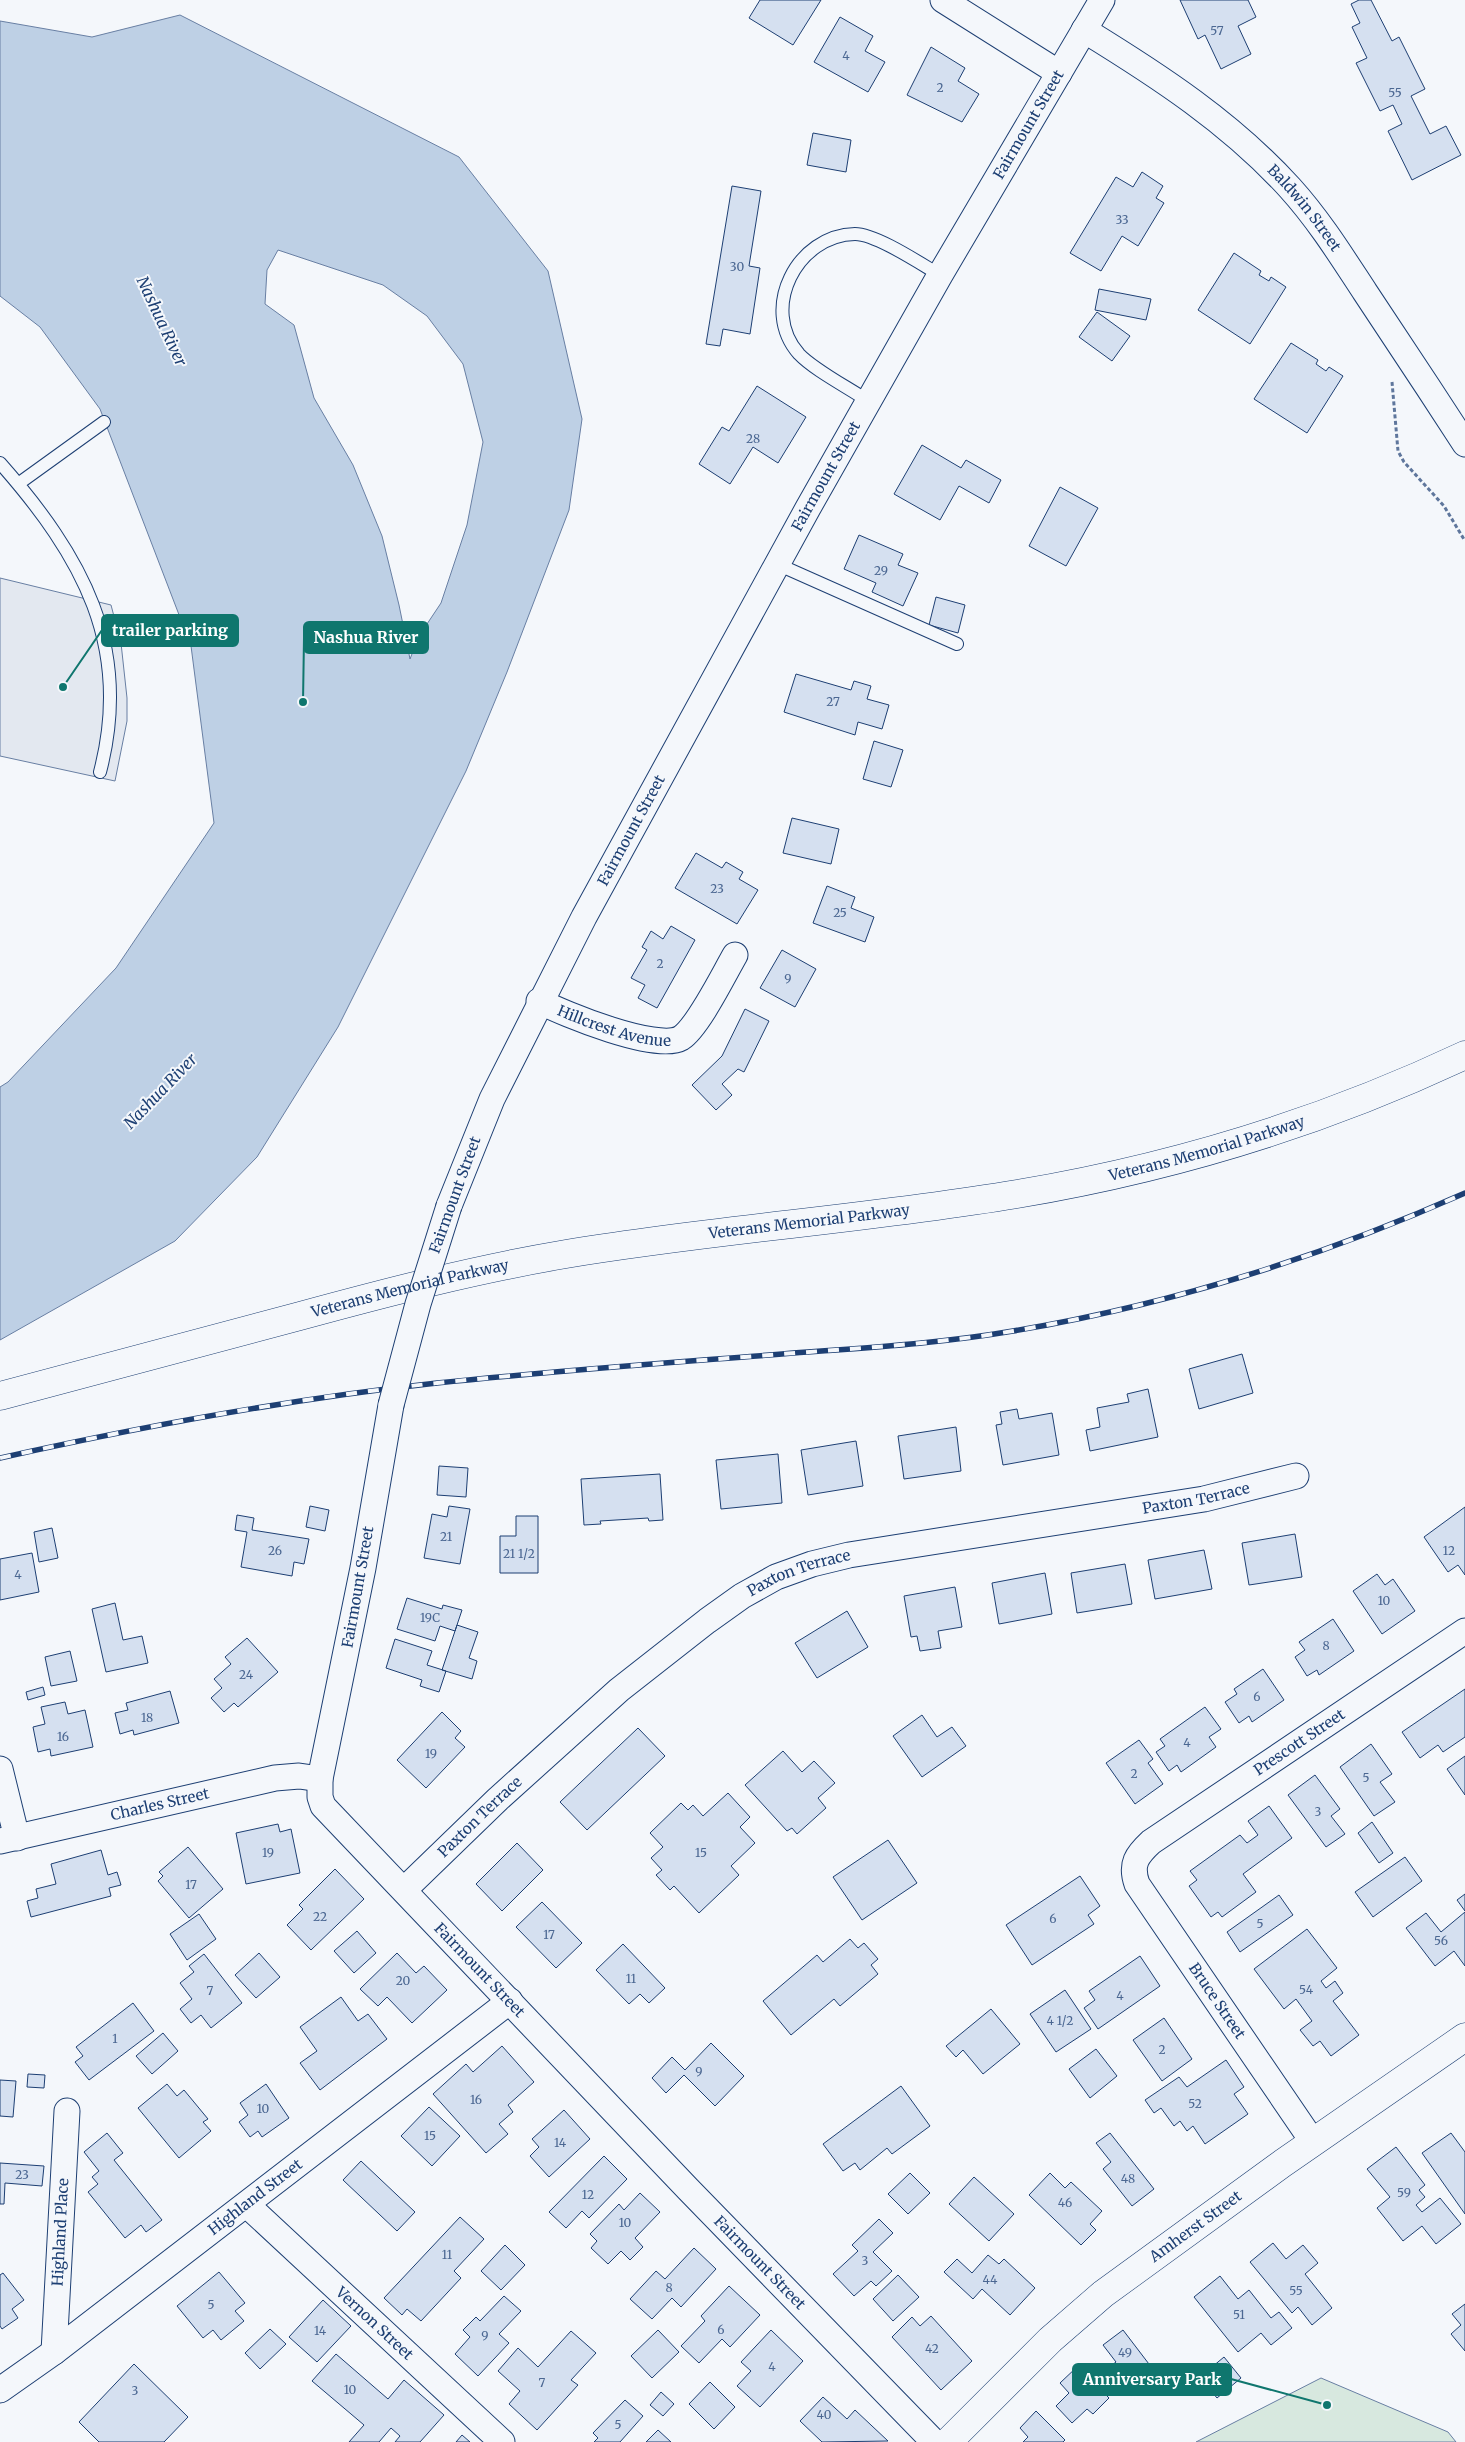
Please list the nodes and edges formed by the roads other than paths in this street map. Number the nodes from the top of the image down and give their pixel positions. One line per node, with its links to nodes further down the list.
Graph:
1 (943, 0): 4 (street)
2 (1102, 0): 3 (street, Fairmount Street)
3 (1084, 30): 4 (street, Fairmount Street); 8 (street, Baldwin Street)
4 (1059, 73): 5 (street, Fairmount Street)
5 (940, 275): 6 (street, Fairmount Street); 6 (lane)
6 (868, 401): 11 (street, Fairmount Street)
7 (104, 422): 10 (lane)
8 (1465, 444)
9 (0, 463): 10 (lane)
10 (18, 484): 13 (lane)
11 (777, 564): 12 (lane); 15 (street, Fairmount Street)
12 (957, 644)
13 (100, 772)
14 (735, 955): 15 (street, Hillcrest Avenue)
15 (539, 1001): 21 (street, Fairmount Street, bridge)
16 (1465, 1055): 17 (main road, Veterans Memorial Parkway)
17 (0, 1396)
18 (1296, 1476): 24 (street, Paxton Terrace)
19 (1465, 1631): 23 (street, Prescott Street)
20 (0, 1769): 22 (street)
21 (320, 1779): 22 (street, Charles Street); 24 (street, Fairmount Street)
22 (9, 1839)
23 (1137, 1856): 28 (street, Bruce Street)
24 (405, 1889): 25 (street, Fairmount Street)
25 (510, 2002): 29 (street, Highland Street); 33 (street, Fairmount Street)
26 (1465, 2037): 28 (main road, Amherst Street)
27 (67, 2111): 30 (street, Highland Place)
28 (1313, 2142): 34 (main road, Amherst Street)
29 (246, 2204): 30 (street, Highland Street); 32 (street, Vernon Street)
30 (54, 2352): 31 (street, Highland Street)
31 (0, 2390)
32 (502, 2442)
33 (934, 2442)
34 (948, 2442)

